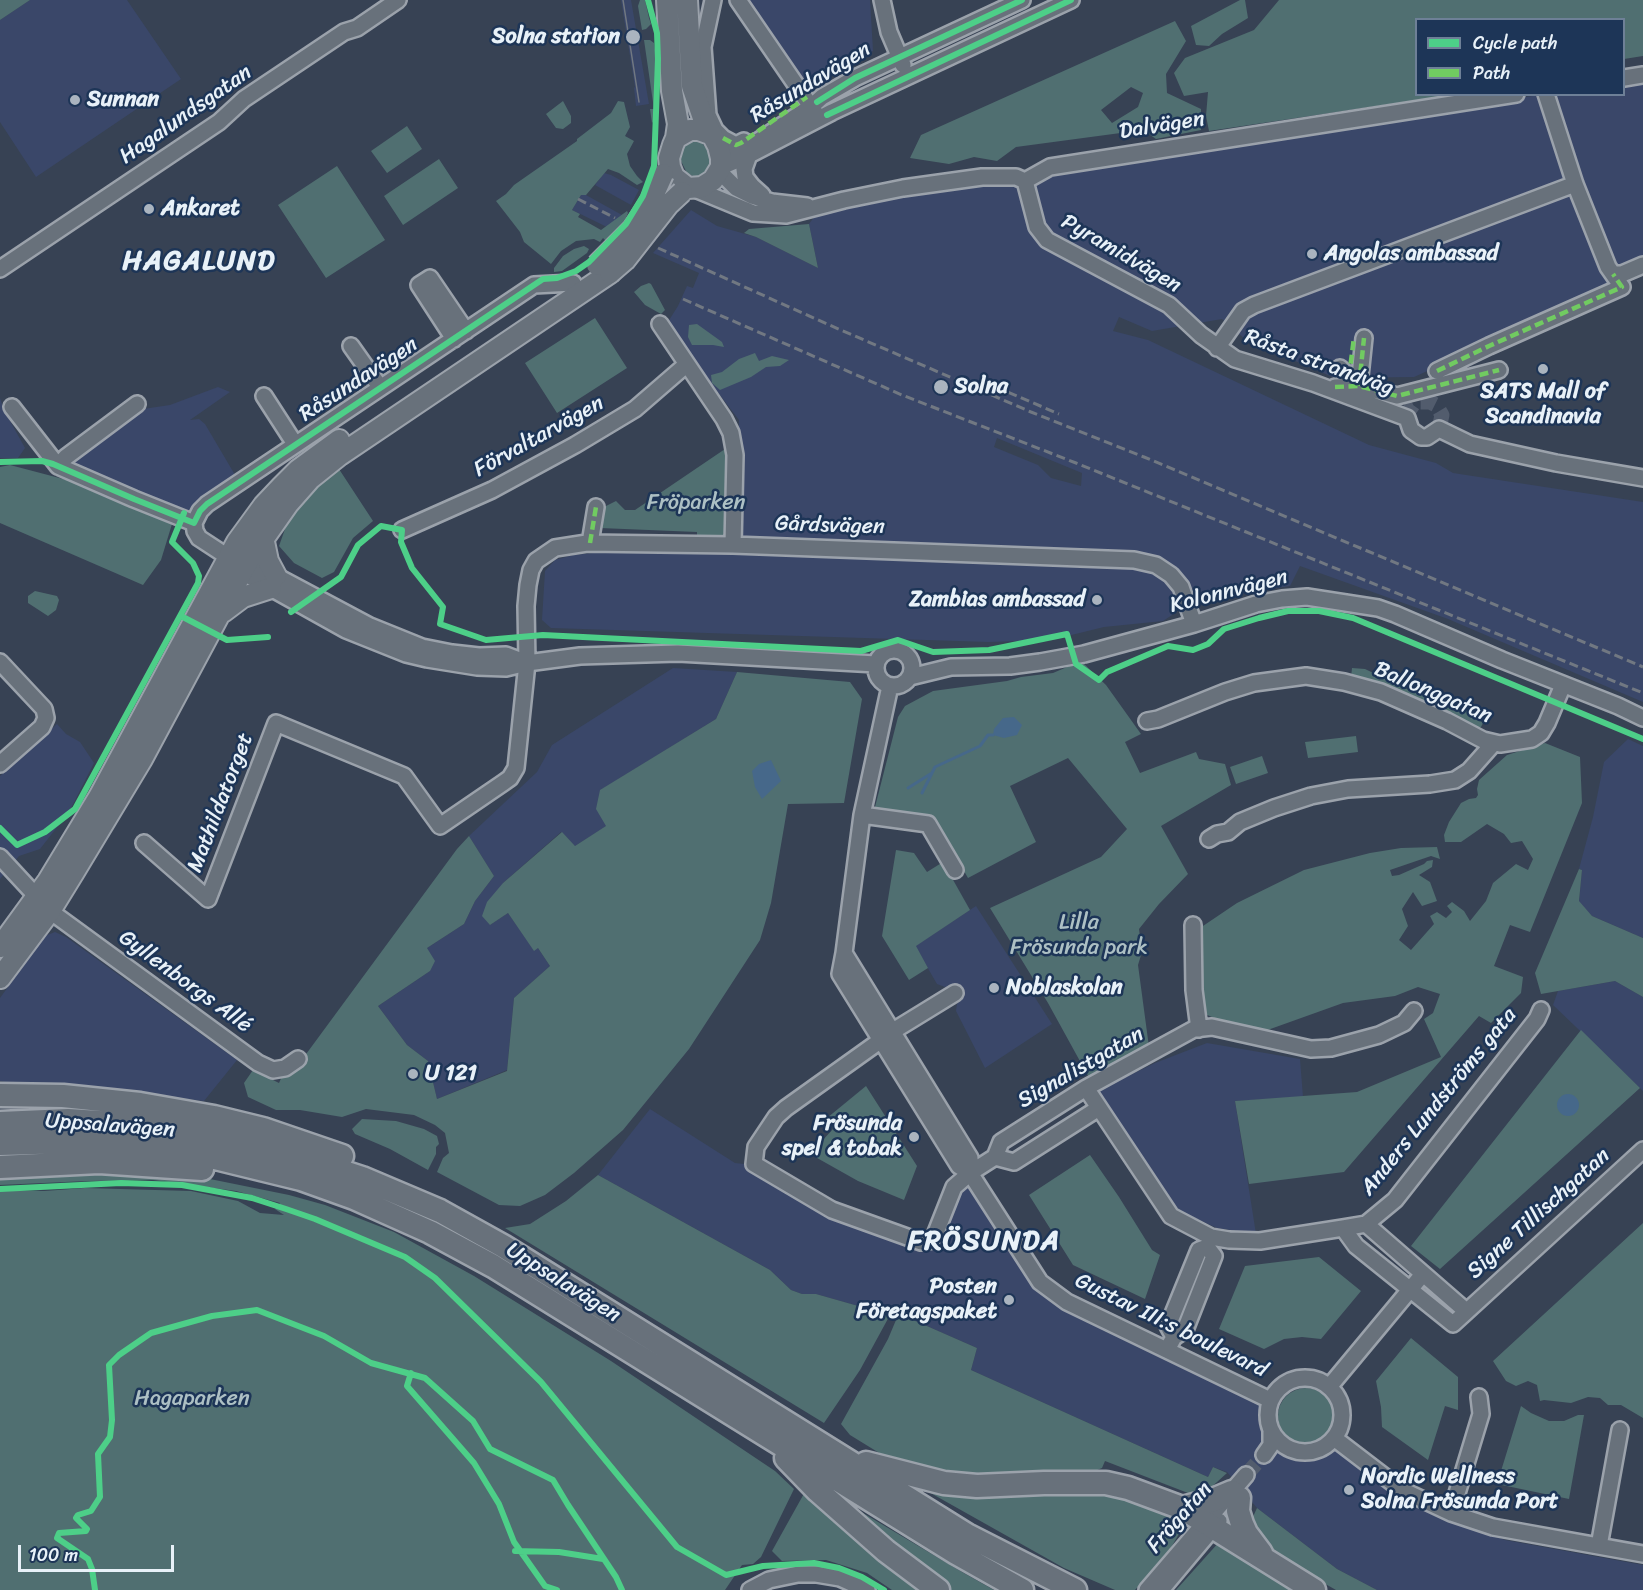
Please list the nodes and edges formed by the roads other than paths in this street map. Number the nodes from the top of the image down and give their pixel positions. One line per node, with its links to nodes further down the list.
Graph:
1 (398, 0): 28 (street, Hagalundsgatan)
2 (667, 0): 18 (main road)
3 (687, 0): 19 (main road)
4 (713, 0): 19 (street)
5 (738, 0): 17 (street)
6 (882, 0): 11 (street)
7 (1022, 0): 9 (street, Råsundavägen)
8 (1071, 0): 10 (street, Råsundavägen)
9 (1004, 4): 10 (street); 11 (street, Råsundavägen)
10 (1015, 27): 13 (street, Råsundavägen)
11 (900, 57): 13 (street); 17 (street, Råsundavägen)
12 (1643, 75): 14 (street)
13 (909, 77): 17 (street, Råsundavägen)
14 (1625, 78)
15 (1503, 96): 22 (street, Dalvägen)
16 (1547, 96): 23 (street)
17 (813, 108): 19 (street, Råsundavägen); 20 (street, Råsundavägen)
18 (676, 138): 19 (main road); 21 (main road)
19 (719, 152): 20 (street, Råsundavägen); 24 (main road); 25 (street)
20 (749, 155): 25 (street)
21 (666, 166): 24 (main road); 29 (main road, bridge)
22 (1025, 181): 26 (street); 35 (street, Pyramidvägen)
23 (1575, 184): 30 (street); 35 (street)
24 (688, 189): 26 (street); 29 (main road, bridge)
25 (772, 202): 26 (street)
26 (819, 207)
27 (1643, 265): 30 (street)
28 (0, 269)
29 (603, 269): 31 (main road); 51 (main road)
30 (1613, 274): 38 (street)
31 (573, 283): 40 (street, Råsundavägen); 54 (main road)
32 (660, 324): 36 (street)
33 (1358, 344): 39 (street)
34 (351, 346): 40 (street)
35 (1217, 348): 47 (street, Råsta strandväg)
36 (687, 364): 50 (street, Förvaltarvägen); 53 (street)
37 (1499, 370): 39 (street)
38 (1437, 371)
39 (1349, 377): 41 (street)
40 (380, 387): 45 (street, Råsundavägen)
41 (1335, 387)
42 (264, 396): 45 (street)
43 (136, 404): 46 (street)
44 (12, 407): 46 (street)
45 (295, 444): 49 (street, Råsundavägen)
46 (58, 466): 49 (street)
47 (1640, 485)
48 (596, 507): 52 (street)
49 (194, 523): 54 (street)
50 (402, 530)
51 (263, 537): 55 (main road); 56 (main road)
52 (590, 543): 53 (street, Gårdsvägen); 61 (street, Gårdsvägen)
53 (733, 545): 58 (street, Gårdsvägen)
54 (228, 557): 55 (street); 77 (main road)
55 (245, 566): 56 (street); 57 (main road)
56 (274, 582): 57 (main road); 61 (street)
57 (217, 618): 77 (main road)
58 (1194, 624): 63 (street, Kolonnvägen); 65 (street, Kolonnvägen)
59 (909, 659): 62 (street); 63 (street, Kolonnvägen); 64 (street)
60 (0, 662): 71 (street)
61 (527, 663): 62 (street); 69 (street, Gårdsvägen)
62 (876, 664): 66 (street)
63 (951, 667): 64 (street, Kolonnvägen)
64 (910, 677): 66 (street)
65 (1563, 685): 67 (street, Kolonnvägen); 70 (street, Ballonggatan)
66 (890, 686): 72 (street, Gustav III:s boulevard)
67 (1643, 718)
68 (1147, 721): 70 (street, Ballonggatan)
69 (276, 723): 74 (street, Mathildatorget)
70 (1493, 744): 73 (street, Ballonggatan)
71 (0, 764)
72 (862, 815): 76 (street); 85 (street, Gustav III:s boulevard)
73 (1209, 839)
74 (144, 843)
75 (0, 857): 77 (street)
76 (955, 870)
77 (44, 904): 79 (main road); 80 (main road); 86 (street, Gyllenborgs Allé)
78 (1193, 925): 84 (street)
79 (0, 947)
80 (0, 978)
81 (955, 993): 85 (street)
82 (1540, 1010): 98 (street, Anders Lundströms gata)
83 (1414, 1011): 84 (street, Signalistgatan)
84 (1199, 1029): 87 (street, Signalistgatan)
85 (886, 1036): 96 (street, Gustav III:s boulevard); 96 (street, Signalistgatan)
86 (298, 1059)
87 (1086, 1088): 89 (street, Anders Lundströms gata); 93 (street, Signalistgatan)
88 (4, 1093): 97 (highway)
89 (1099, 1108): 93 (street, Signalistgatan); 100 (street, Anders Lundströms gata)
90 (0, 1123): 97 (highway, Uppsalavägen)
91 (0, 1144): 95 (highway, Uppsalavägen)
92 (1643, 1150): 103 (street, Signe Tillischgatan)
93 (995, 1157): 96 (street, Signalistgatan)
94 (0, 1167): 95 (highway)
95 (258, 1167): 109 (highway, Uppsalavägen)
96 (970, 1173): 104 (street, Gustav III:s boulevard)
97 (440, 1211): 113 (highway, Uppsalavägen)
98 (1366, 1224): 99 (street, Anders Lundströms gata); 101 (street, Signe Tillischgatan)
99 (1343, 1228): 100 (street, Anders Lundströms gata); 102 (street, Signe Tillischgatan)
100 (1209, 1242): 104 (street)
101 (1423, 1274): 102 (street); 103 (street, Signe Tillischgatan)
102 (1409, 1290): 103 (street, Signe Tillischgatan); 105 (street)
103 (1466, 1311)
104 (1171, 1343): 107 (street, Gustav III:s boulevard)
105 (1329, 1387): 107 (street, Gustav III:s boulevard); 111 (street)
106 (1479, 1398): 116 (street)
107 (1270, 1400): 110 (street, Gustav III:s boulevard)
108 (1620, 1430): 118 (street)
109 (760, 1431): 123 (highway); 124 (highway, Uppsalavägen)
110 (1272, 1432): 112 (street); 112 (street)
111 (1334, 1438): 112 (street); 116 (street)
112 (1292, 1449)
113 (841, 1456): 115 (highway); 125 (highway, Uppsalavägen)
114 (1243, 1486): 115 (highway); 117 (street, Frögatan); 120 (highway)
115 (1182, 1508): 117 (highway)
116 (1451, 1513): 118 (street)
117 (1208, 1525): 120 (highway); 126 (street, Frögatan); 127 (street, Frögatan)
118 (1599, 1546): 119 (street)
119 (1643, 1554)
120 (1275, 1567): 128 (highway)
121 (750, 1590): 122 (street)
122 (867, 1590)
123 (938, 1590)
124 (1022, 1590)
125 (1075, 1590)
126 (1147, 1590)
127 (1161, 1590)
128 (1314, 1590)

